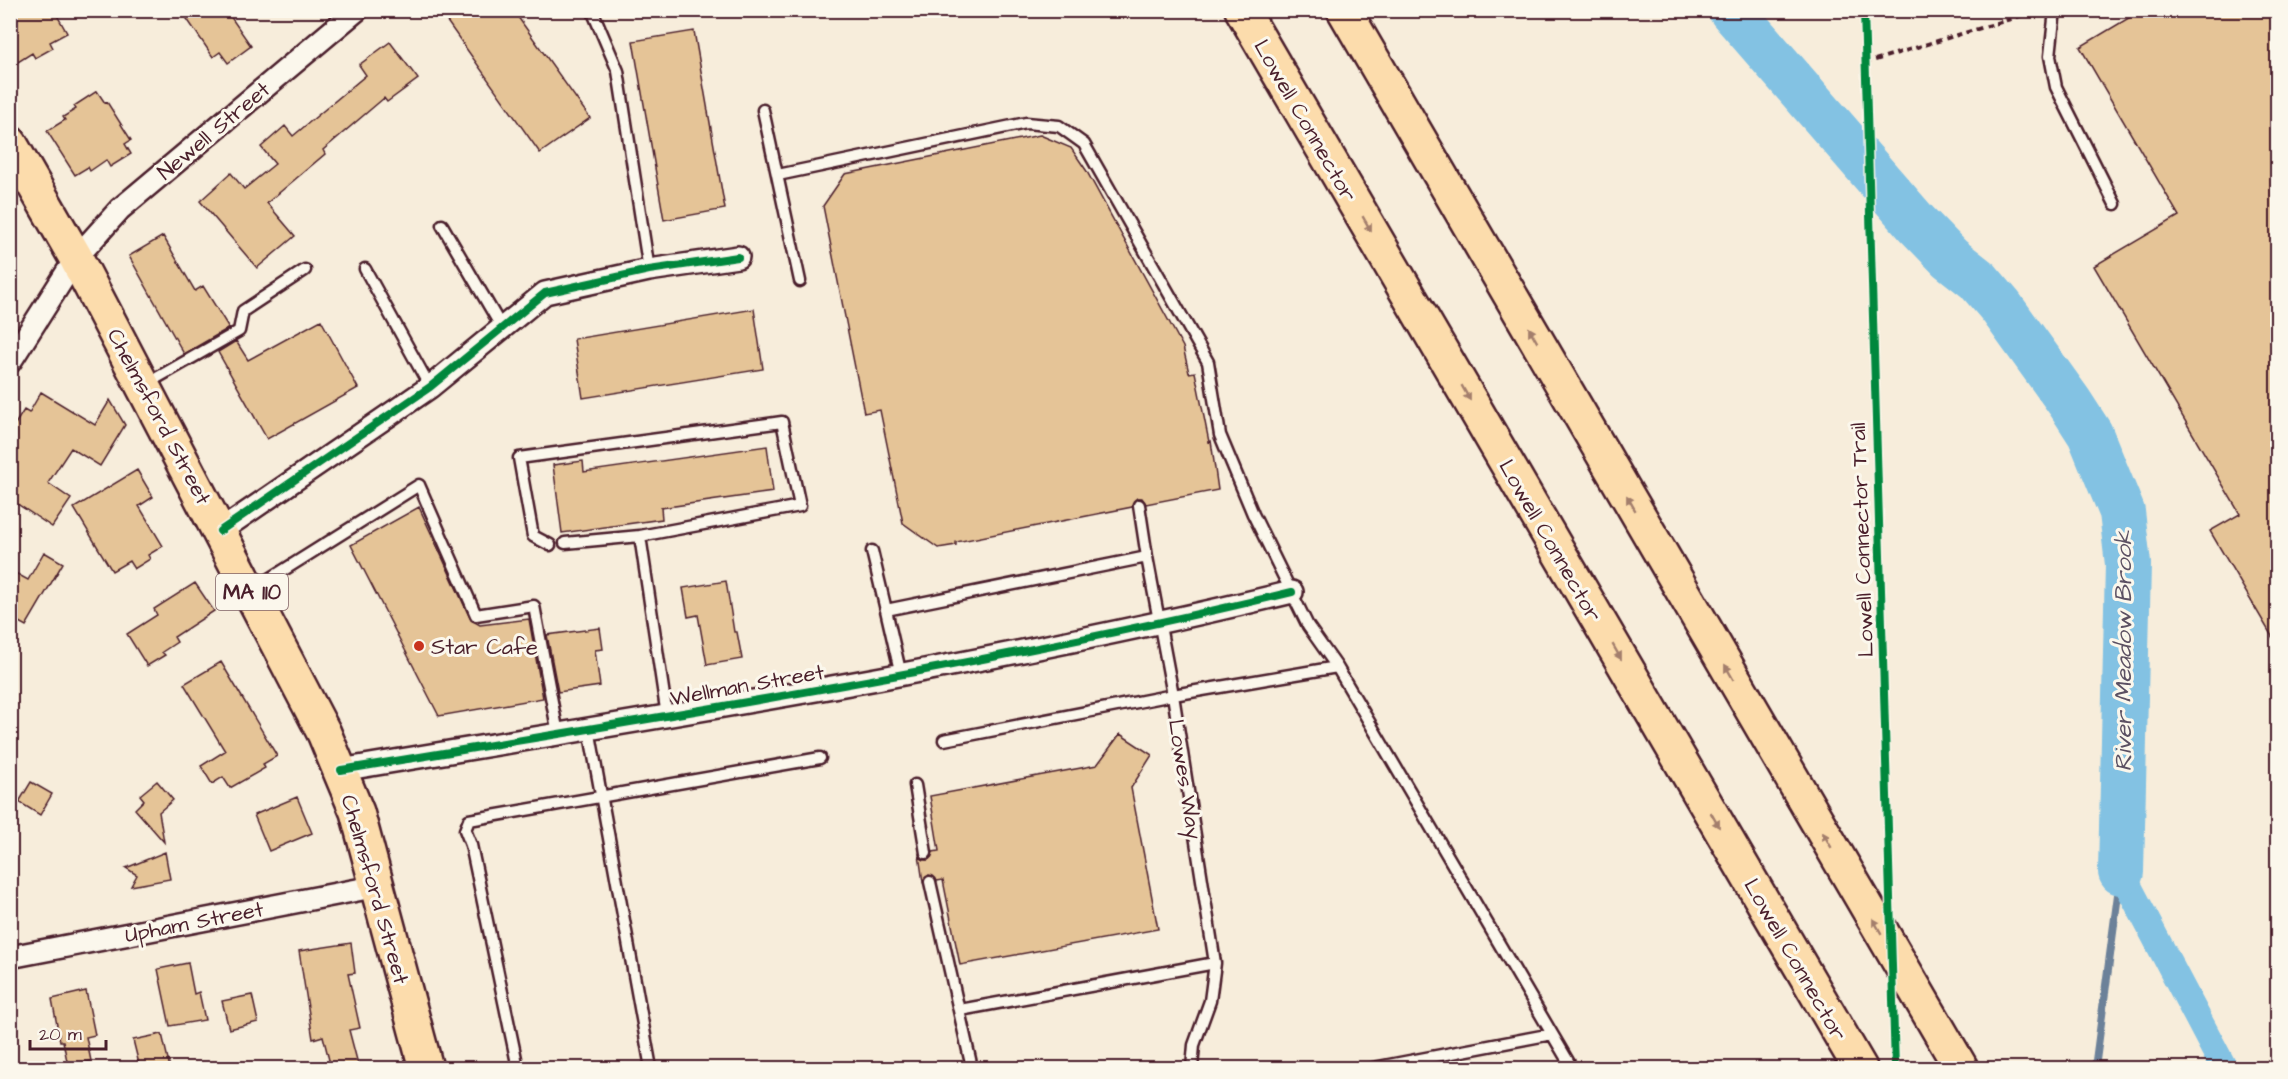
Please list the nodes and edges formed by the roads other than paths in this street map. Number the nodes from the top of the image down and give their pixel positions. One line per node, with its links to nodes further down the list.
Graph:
1 (357, 10): 12 (street, Newell Street)
2 (592, 10): 15 (lane)
3 (1242, 10): 58 (main road, Lowell Connector, one-way to 58)
4 (1344, 10): 49 (main road, one-way to 4)
5 (2055, 10): 9 (lane)
6 (763, 111): 8 (lane)
7 (10, 142): 12 (main road, Chelmsford Street / MA 110)
8 (778, 174): 16 (lane); 29 (lane)
9 (2115, 204)
10 (442, 225): 17 (lane)
11 (738, 257): 15 (street)
12 (76, 258): 18 (street, Newell Street); 19 (main road, Chelmsford Street / MA 110)
13 (365, 269): 20 (lane)
14 (305, 270): 19 (lane)
15 (649, 270): 17 (street)
16 (800, 281)
17 (502, 328): 20 (street)
18 (10, 362)
19 (144, 386): 22 (main road, Chelmsford Street / MA 110)
20 (430, 387): 22 (street)
21 (1139, 505): 27 (lane, Lowes Way)
22 (220, 531): 28 (main road, Chelmsford Street / MA 110)
23 (640, 536): 24 (lane); 25 (lane); 35 (lane)
24 (565, 543)
25 (550, 545)
26 (873, 551): 30 (lane)
27 (1147, 557): 30 (lane); 31 (lane, Lowes Way)
28 (251, 591): 37 (lane); 40 (main road, Chelmsford Street / MA 110)
29 (1292, 592): 31 (street); 32 (lane)
30 (886, 610): 33 (lane)
31 (1158, 624): 33 (street, Wellman Street); 34 (lane, Lowes Way)
32 (1337, 668): 34 (lane); 50 (lane)
33 (901, 675): 35 (street, Wellman Street)
34 (1173, 695): 38 (lane); 47 (lane, Lowes Way)
35 (667, 716): 36 (street, Wellman Street)
36 (589, 729): 37 (street, Wellman Street); 42 (lane)
37 (558, 734): 40 (street, Wellman Street)
38 (944, 740)
39 (820, 758): 42 (lane)
40 (341, 770): 45 (main road, Chelmsford Street / MA 110)
41 (915, 785): 43 (lane)
42 (602, 796): 52 (lane); 53 (lane)
43 (926, 853)
44 (930, 882): 48 (lane)
45 (378, 886): 46 (street, Upham Street); 51 (main road, Chelmsford Street / MA 110)
46 (12, 956)
47 (1215, 963): 48 (lane); 55 (lane, Lowes Way)
48 (960, 1010): 54 (lane)
49 (1928, 1012): 59 (main road); 60 (main road)
50 (1552, 1034): 56 (lane); 57 (lane)
51 (426, 1068)
52 (518, 1068)
53 (651, 1068)
54 (972, 1068)
55 (1192, 1068)
56 (1373, 1068)
57 (1572, 1068)
58 (1860, 1068)
59 (1961, 1068)
60 (1970, 1068)

